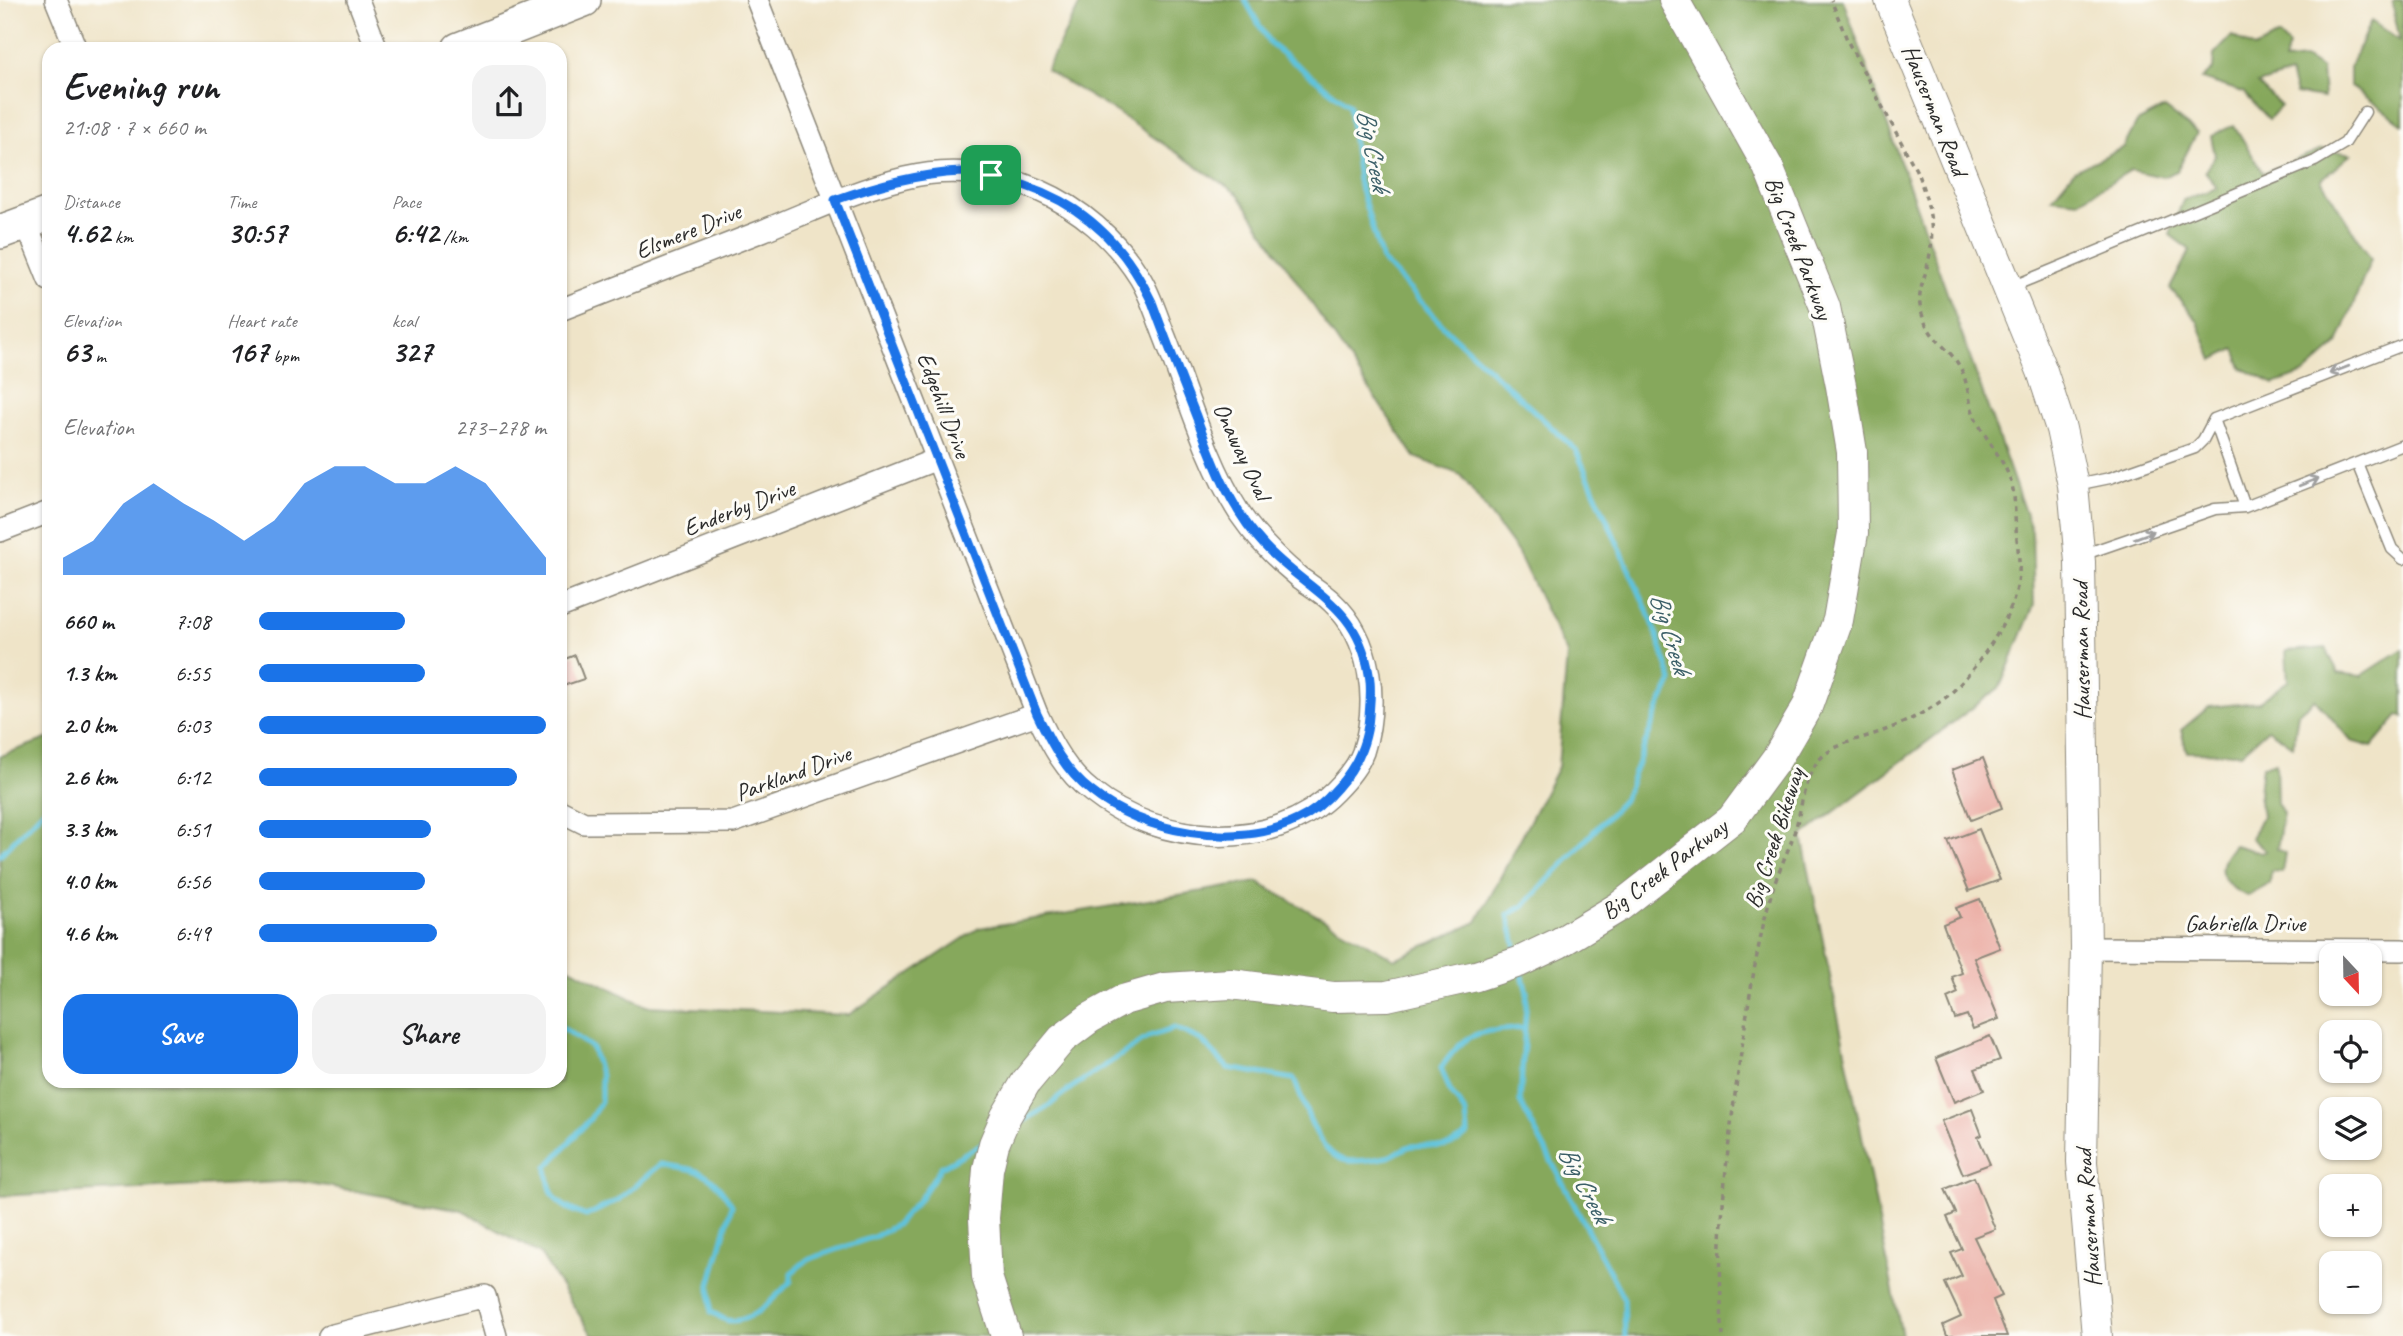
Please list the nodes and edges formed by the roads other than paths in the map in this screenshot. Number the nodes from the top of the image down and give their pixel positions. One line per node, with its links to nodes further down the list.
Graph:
1 (56, 0): 7 (street)
2 (358, 0): 8 (street)
3 (584, 0): 9 (main road)
4 (757, 0): 11 (street, Edgehill Drive)
5 (1674, 0): 35 (street, Big Creek Parkway)
6 (1890, 0): 14 (street, Hauserman Road)
7 (73, 42)
8 (374, 42)
9 (477, 42)
10 (2365, 112): 14 (lane)
11 (835, 200): 15 (street, Elsmere Drive); 19 (street, Edgehill Drive); 29 (street, Onaway Oval)
12 (25, 223): 13 (street)
13 (42, 263)
14 (2008, 289): 21 (street, Hauserman Road)
15 (567, 307)
16 (2403, 345): 17 (lane, one-way to 17)
17 (2214, 419): 21 (lane); 22 (lane)
18 (2403, 445): 20 (lane)
19 (937, 459): 27 (street, Enderby Drive); 28 (street, Edgehill Drive)
20 (2357, 463): 22 (lane, one-way to 20); 26 (lane)
21 (2073, 485): 25 (street, Hauserman Road)
22 (2245, 507): 25 (lane, one-way to 22)
23 (42, 515): 24 (street)
24 (0, 531)
25 (2079, 556): 31 (street, Hauserman Road)
26 (2403, 559)
27 (567, 604)
28 (1037, 714): 29 (street, Edgehill Drive); 30 (street, Parkland Drive)
29 (1115, 808)
30 (567, 814)
31 (2086, 948): 32 (street, Gabriella Drive); 36 (street, Hauserman Road)
32 (2403, 950)
33 (329, 1336): 34 (street)
34 (496, 1336)
35 (1006, 1336)
36 (2098, 1336)

